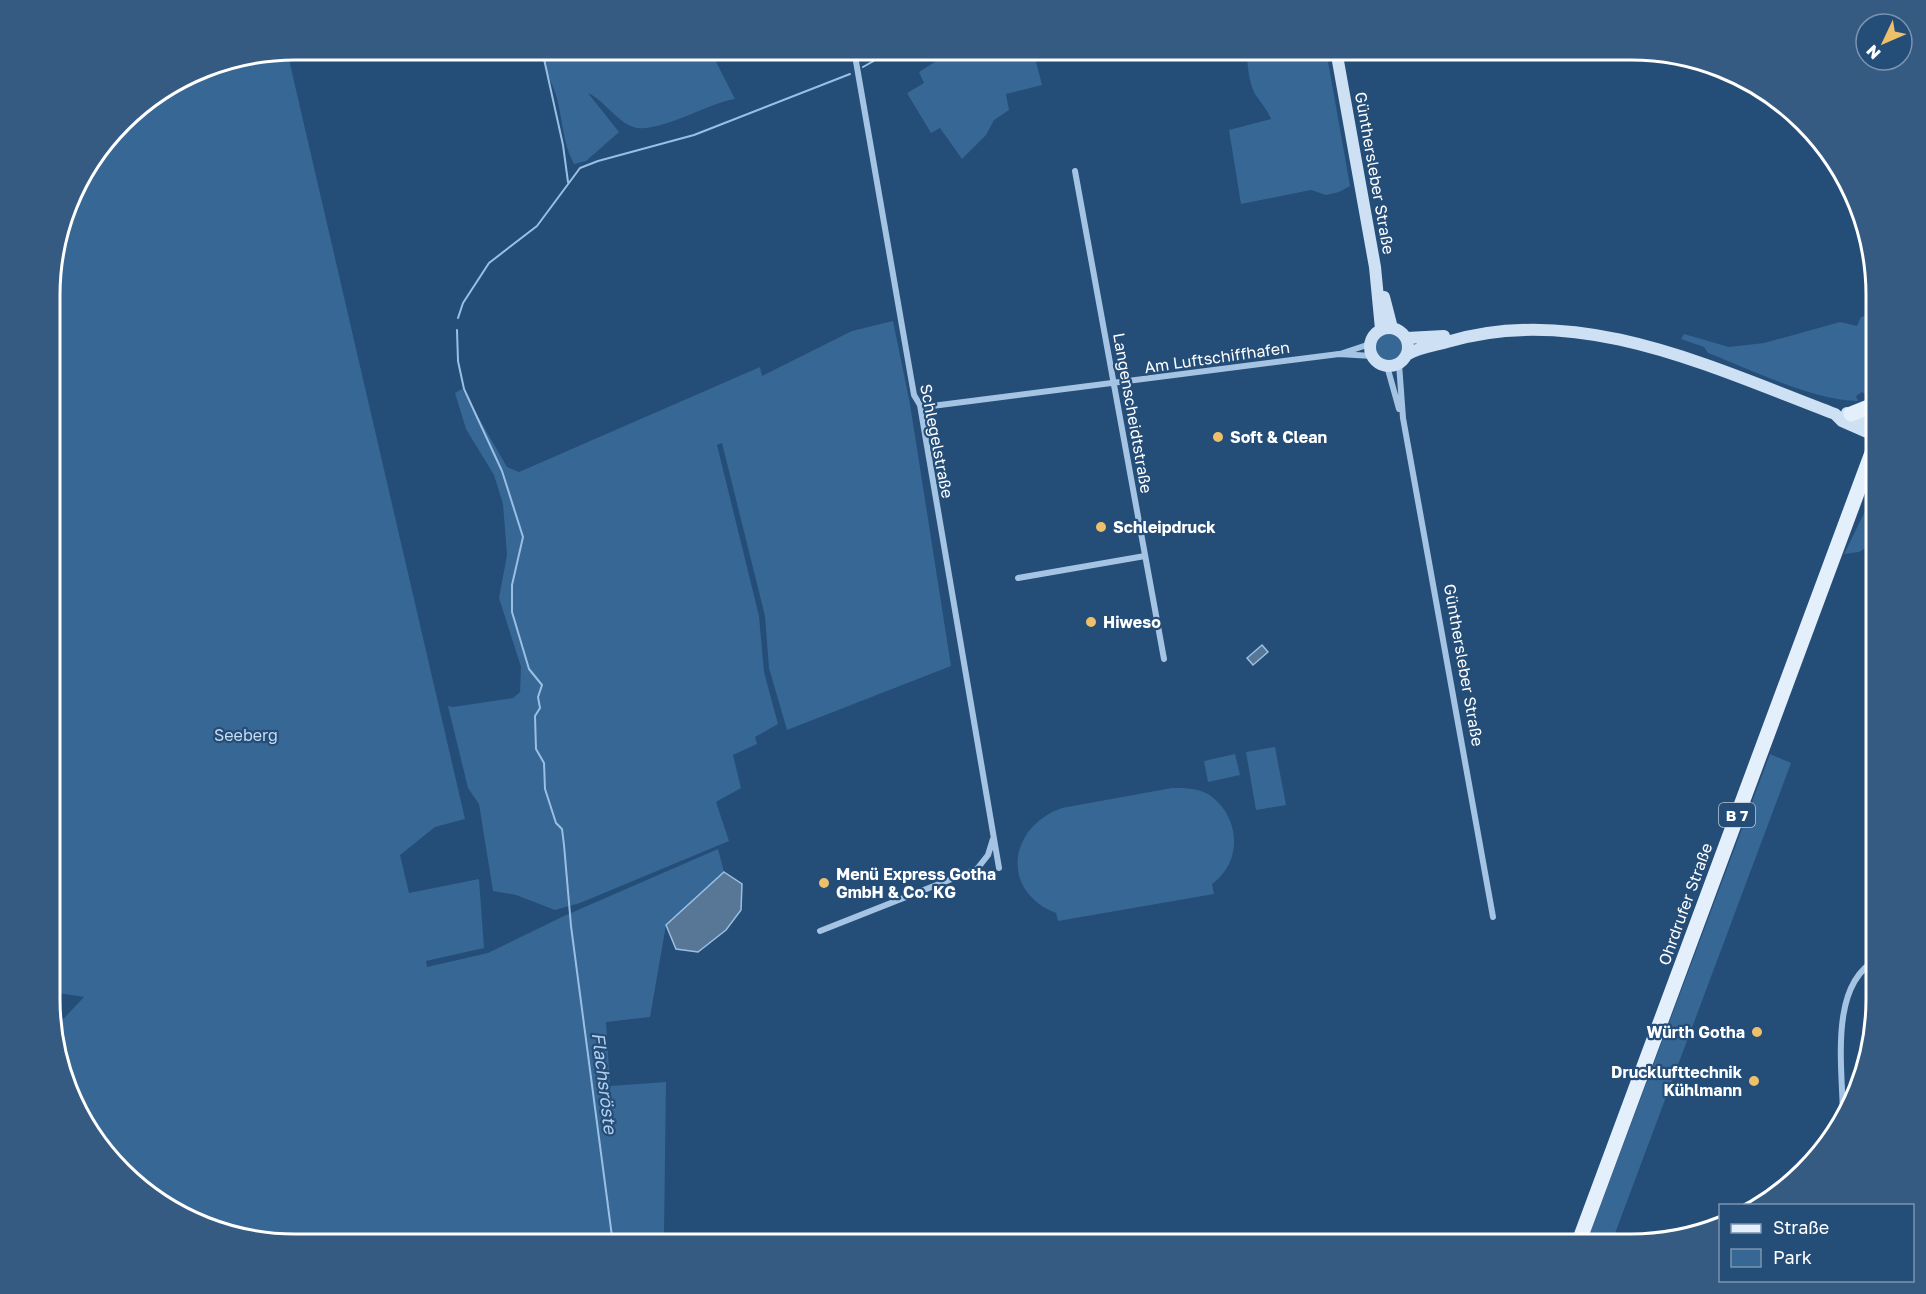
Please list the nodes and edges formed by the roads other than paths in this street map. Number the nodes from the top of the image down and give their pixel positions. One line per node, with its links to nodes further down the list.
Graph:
1 (856, 60): 12 (street, Schlegelstraße)
2 (1338, 60): 4 (main road, Günthersleber Straße)
3 (1075, 171): 11 (street, Langenscheidtstraße)
4 (1387, 328): 5 (main road); 7 (main road)
5 (1407, 338): 6 (main road); 9 (main road)
6 (1459, 338): 9 (main road); 14 (main road)
7 (1371, 350): 8 (street, Am Luftschiffhafen); 8 (street, Am Luftschiffhafen); 10 (main road)
8 (1339, 354): 11 (street, Am Luftschiffhafen)
9 (1408, 354): 10 (main road)
10 (1393, 365): 16 (street, Günthersleber Straße); 16 (street, Günthersleber Straße)
11 (1114, 384): 12 (street, Am Luftschiffhafen); 20 (street, Langenscheidtstraße)
12 (920, 405): 23 (street, Schlegelstraße)
13 (1866, 409): 15 (main road)
14 (1835, 414): 15 (main road); 18 (main road)
15 (1851, 414): 17 (main road)
16 (1403, 418): 25 (street, Günthersleber Straße)
17 (1866, 420)
18 (1866, 432)
19 (1866, 479): 29 (main road, Ohrdrufer Straße / B 7)
20 (1145, 556): 21 (street); 22 (street, Langenscheidtstraße)
21 (1018, 578)
22 (1164, 659)
23 (994, 838): 24 (street, Schlegelstraße); 26 (street)
24 (999, 868)
25 (1492, 918)
26 (820, 931)
27 (1866, 967): 28 (street)
28 (1844, 1099)
29 (1582, 1234)

